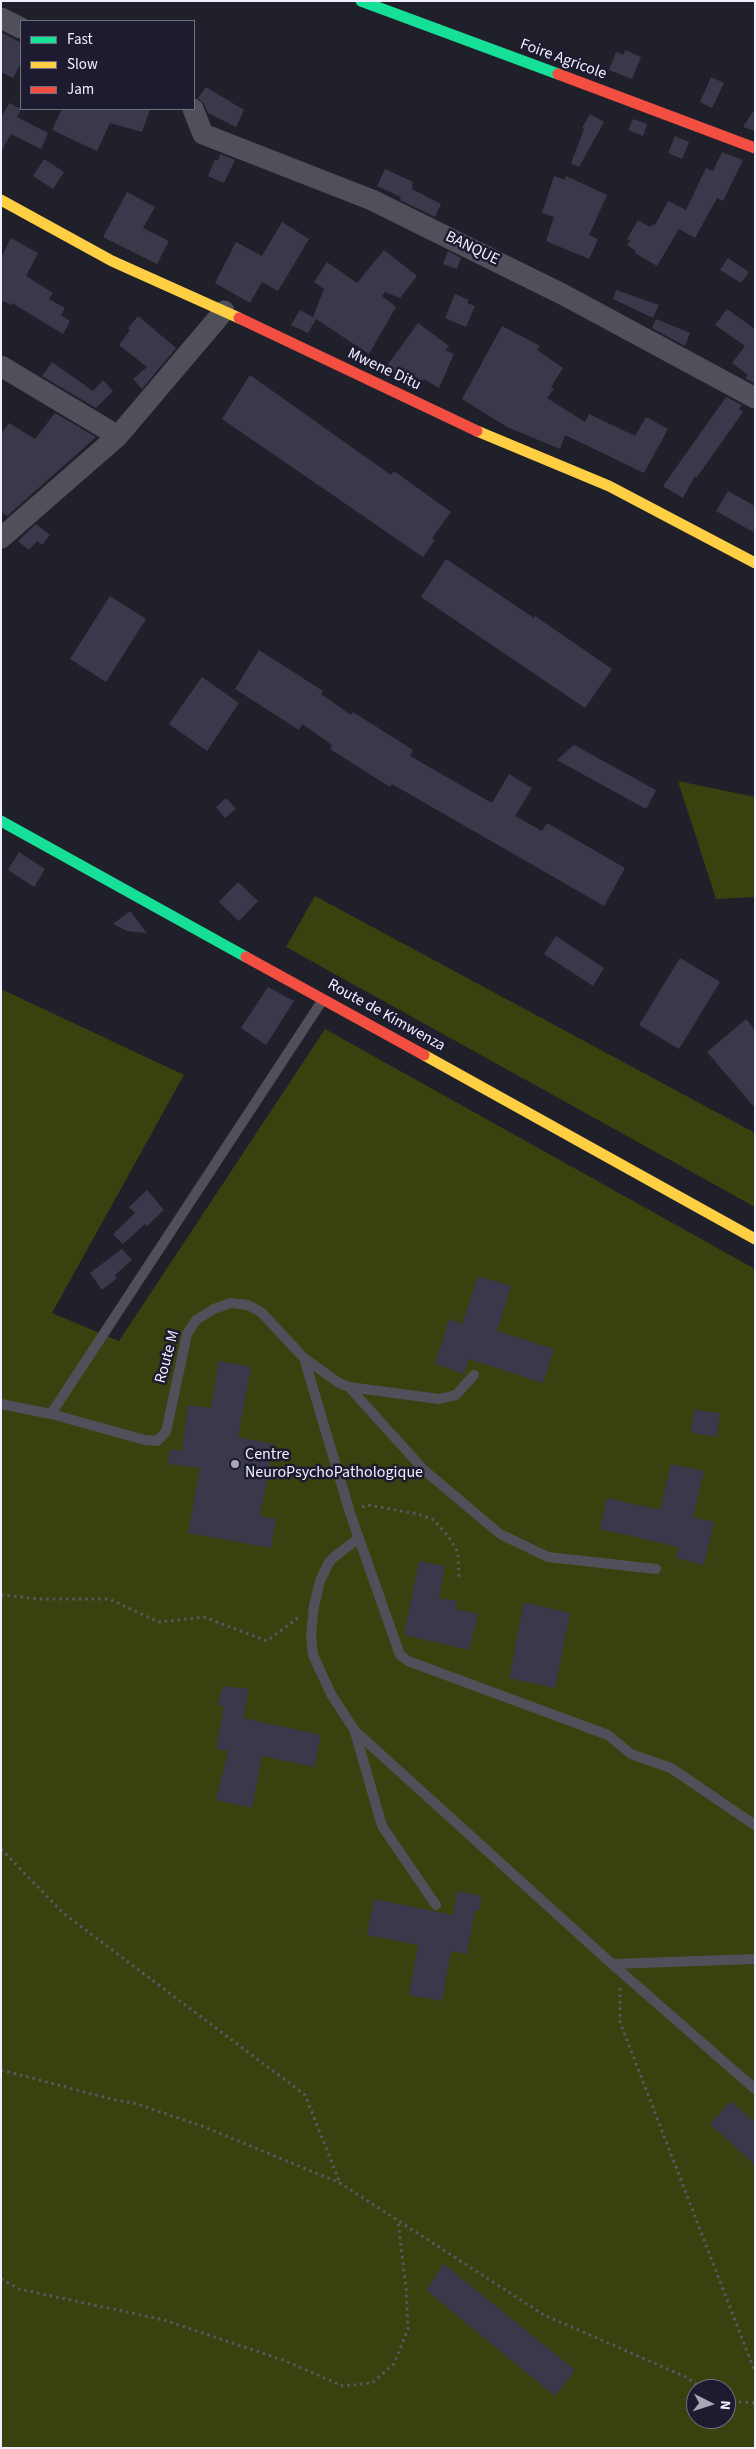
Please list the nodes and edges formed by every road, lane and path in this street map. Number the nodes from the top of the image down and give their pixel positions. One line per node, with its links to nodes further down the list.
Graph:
1 (361, 1): 5 (street, Foire Agricole)
2 (1, 18): 3 (street)
3 (20, 28)
4 (193, 110): 9 (street, BANQUE)
5 (755, 148)
6 (1, 200): 7 (street, Mwene Ditu)
7 (224, 311): 10 (street); 12 (street, Mwene Ditu)
8 (1, 366): 10 (street)
9 (755, 398)
10 (118, 436): 11 (street)
11 (4, 533)
12 (755, 563)
13 (1, 821): 14 (street, Route de Kimwenza)
14 (323, 1000): 15 (street, Route de Kimwenza); 20 (lane)
15 (755, 1239)
16 (304, 1358): 18 (lane, Route M); 20 (lane, Route M); 21 (lane)
17 (474, 1375): 18 (lane, Route M)
18 (349, 1387): 23 (lane)
19 (1, 1404): 20 (lane, Route M)
20 (51, 1414)
21 (350, 1513): 22 (lane); 24 (path)
22 (359, 1538): 26 (lane); 28 (lane)
23 (656, 1569)
24 (459, 1577)
25 (1, 1595): 26 (path)
26 (314, 1606): 27 (lane)
27 (355, 1731): 30 (lane); 32 (lane)
28 (755, 1825)
29 (1, 1849): 36 (path)
30 (436, 1905)
31 (755, 1959): 32 (lane)
32 (612, 1964): 33 (lane)
33 (622, 1972): 35 (lane); 39 (path)
34 (1, 2070): 36 (path)
35 (755, 2089)
36 (340, 2183): 37 (path)
37 (398, 2221): 38 (path); 40 (path)
38 (1, 2279)
39 (755, 2372)
40 (689, 2379)
41 (736, 2402): 42 (path)
42 (755, 2403)

